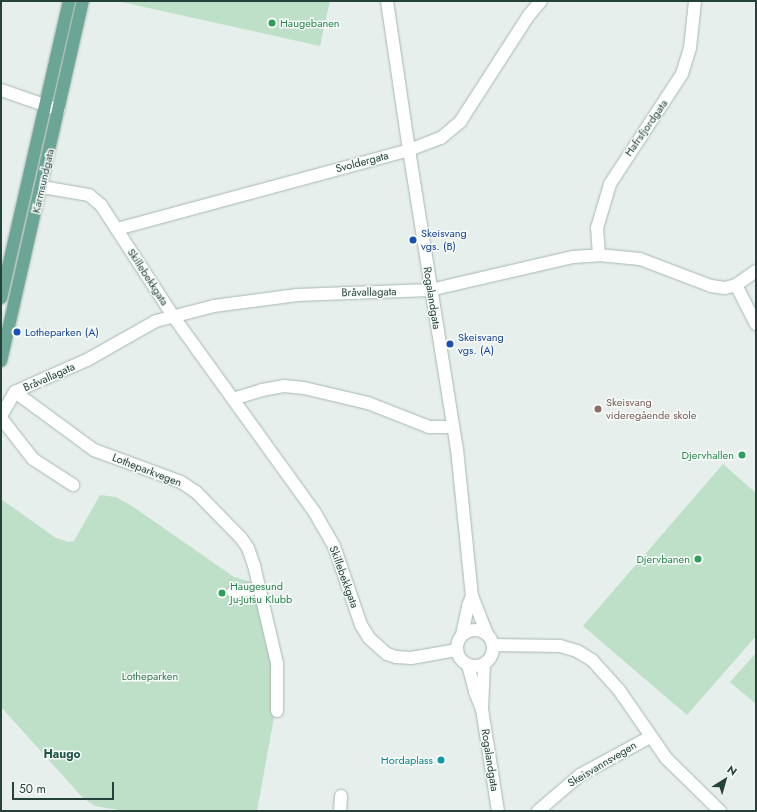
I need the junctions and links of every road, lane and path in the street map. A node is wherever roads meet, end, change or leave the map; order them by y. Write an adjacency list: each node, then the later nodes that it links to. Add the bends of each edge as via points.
1 (69, 1): 7 (main road, Karmsundgata)
2 (83, 1): 8 (main road, Karmsundgata)
3 (387, 1): 9 (street, Rogalandgata)
4 (541, 1): 9 (street, Svoldergata, via 451,132)
5 (695, 1): 12 (street, Hafrsfjordgata, via 690,48 682,74 610,184 597,228)
6 (1, 90): 7 (street)
7 (46, 107): 8 (street); 16 (main road, Karmsundgata)
8 (59, 110): 10 (main road, Karmsundgata)
9 (409, 150): 11 (street, Svoldergata); 15 (street, Rogalandgata)
10 (42, 187): 11 (street, Skillebekkgata, via 89,195 101,205); 19 (main road, Karmsundgata)
11 (117, 229): 17 (street, Skillebekkgata)
12 (599, 254): 14 (street, Bråvallagata, via 640,259 711,286 725,288); 15 (street, Bråvallagata, via 573,257)
13 (756, 271): 14 (street, Bråvallagata)
14 (736, 285): 18 (street)
15 (430, 290): 17 (street, Bråvallagata, via 297,295 214,306); 23 (street, Rogalandgata)
16 (1, 298)
17 (173, 316): 20 (street, Bråvallagata, via 156,321 87,360); 21 (street, Skillebekkgata)
18 (756, 324)
19 (1, 361)
20 (15, 392): 22 (street, Bråvallagata, via 3,408); 25 (street, Lotheparkvegen, via 94,450 181,482 210,503 248,548)
21 (233, 399): 23 (street, via 277,387 304,388 368,403 429,427); 31 (street, Skillebekkgata, via 315,513 334,546 361,625 368,638 387,654 396,657 411,658)
22 (1, 417): 24 (street, via 33,459)
23 (454, 427): 27 (street, Rogalandgata)
24 (73, 485)
25 (258, 588): 26 (street); 35 (street, Lotheparkvegen, via 277,663)
26 (233, 592)
27 (472, 596): 28 (street, Rogalandgata); 29 (street, Rogalandgata)
28 (487, 634): 29 (street, via 474,630); 30 (street)
29 (462, 635): 31 (street)
30 (493, 645): 32 (street, via 492,655); 36 (street, Skeisvannsvegen, via 544,644 560,646 582,654 606,673)
31 (457, 650): 33 (street)
32 (484, 664): 33 (street); 34 (street, Rogalandgata)
33 (468, 665): 34 (street, Rogalandgata)
34 (482, 708): 39 (street, Rogalandgata)
35 (277, 711)
36 (650, 736): 40 (street, Skeisvannsvegen, via 580,775); 41 (street, Skeisvannsvegen, via 686,780)
37 (341, 796): 38 (street)
38 (340, 811)
39 (498, 811)
40 (538, 811)
41 (720, 811)

